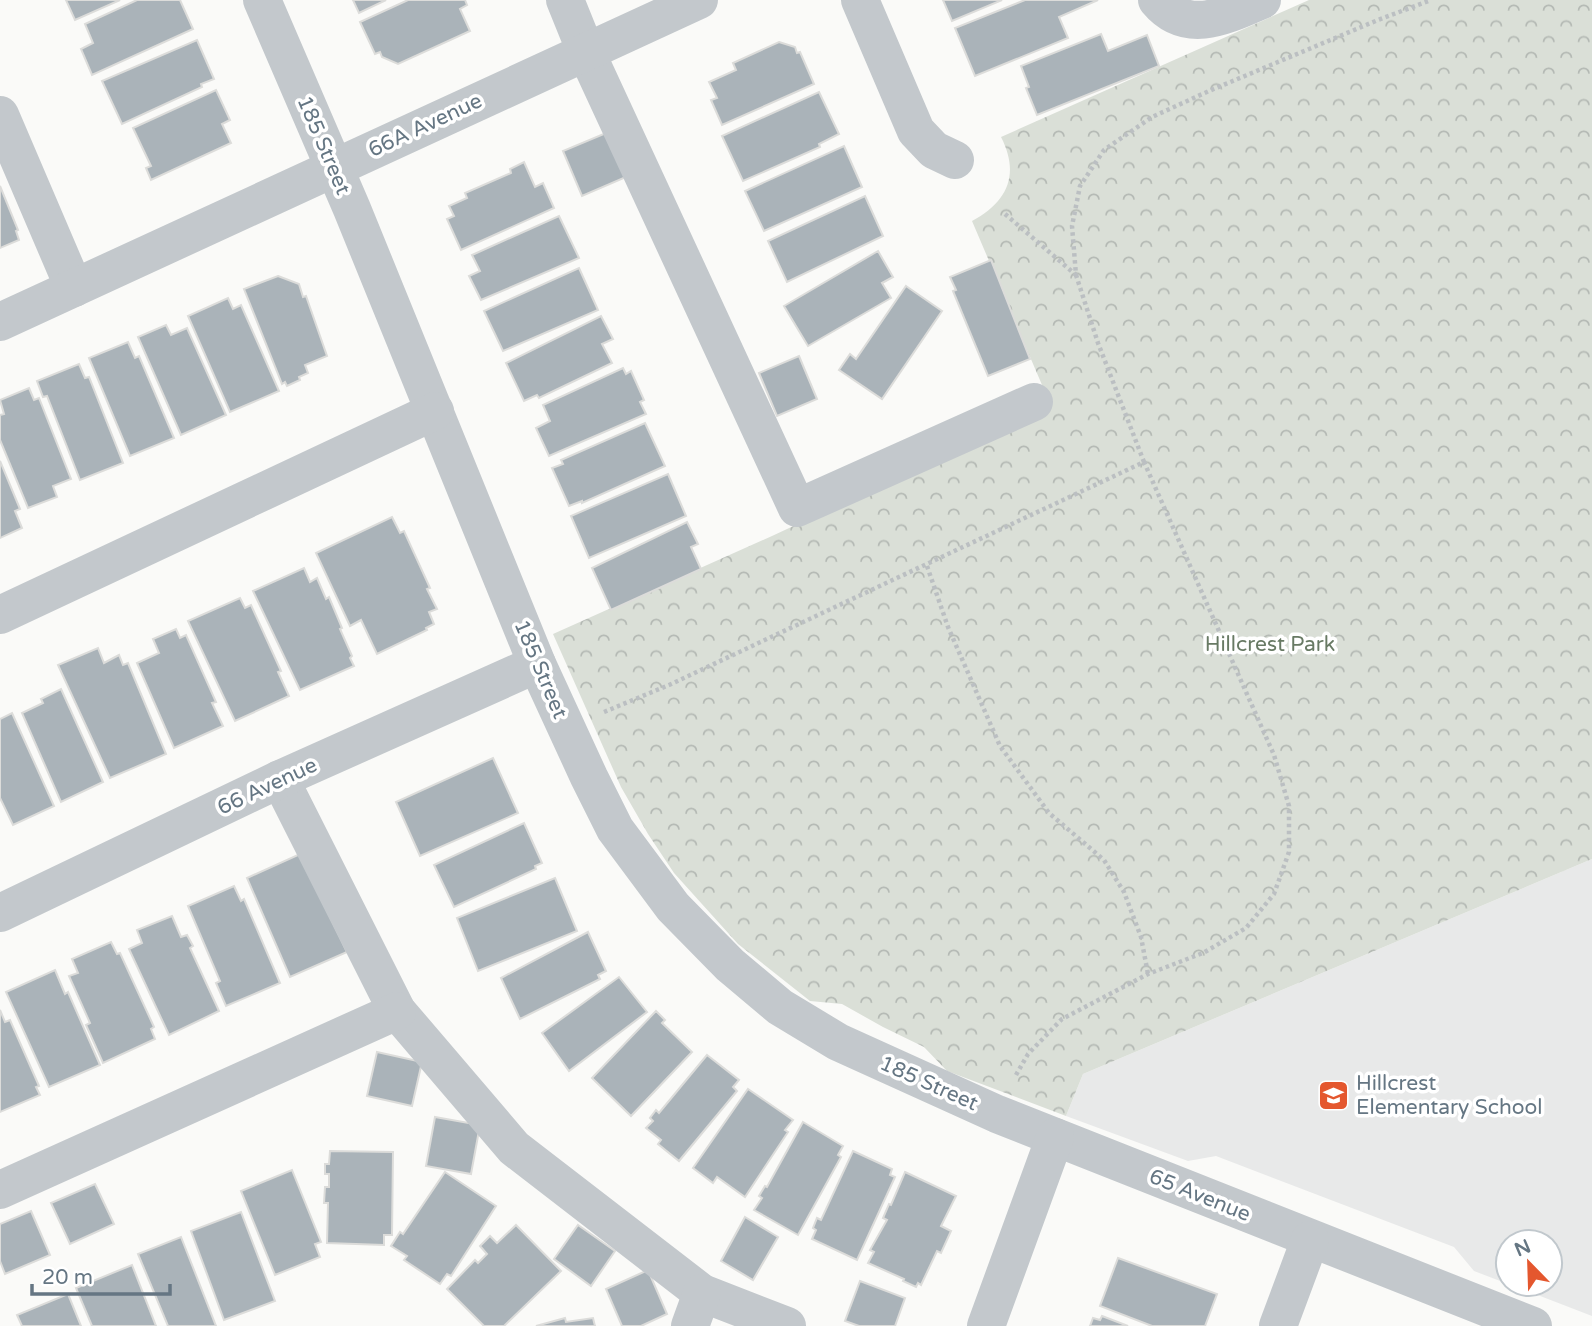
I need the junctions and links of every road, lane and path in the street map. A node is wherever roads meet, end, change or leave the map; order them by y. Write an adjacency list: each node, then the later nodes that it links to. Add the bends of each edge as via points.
1 (262, 0): 11 (street, 185 Street)
2 (565, 0): 8 (street)
3 (699, 0): 8 (street, 66A Avenue)
4 (860, 0): 10 (street, via 916,131 934,150)
5 (1157, 0): 6 (street, via 1164,9 1189,20 1216,20)
6 (1262, 0)
7 (1431, 0): 13 (path, via 1209,90 1152,117 1104,150 1080,186 1072,226)
8 (586, 52): 11 (street, 66A Avenue); 16 (street, via 797,508)
9 (0, 115): 14 (street)
10 (955, 160)
11 (334, 167): 14 (street, 66A Avenue); 17 (street, 185 Street)
12 (1005, 215): 13 (path)
13 (1076, 275): 18 (path)
14 (74, 288): 15 (street, 66A Avenue)
15 (0, 322)
16 (1034, 402)
17 (435, 411): 20 (street); 21 (street, 185 Street)
18 (1144, 462): 19 (path); 25 (path, via 1274,755 1289,806 1289,852 1273,894 1247,928 1203,953)
19 (927, 566): 22 (path); 25 (path, via 1000,746 1049,813 1104,860 1124,892 1141,937)
20 (0, 615)
21 (537, 664): 23 (street, 66 Avenue); 28 (street, 185 Street, via 615,829 673,906 730,965 780,1007 838,1042)
22 (598, 714)
23 (280, 779): 24 (street, 66 Avenue); 26 (street)
24 (0, 913)
25 (1148, 974): 27 (path, via 1062,1019 1028,1054)
26 (397, 1011): 29 (street); 31 (street, via 514,1148)
27 (1012, 1084)
28 (1055, 1137): 30 (street, 65 Avenue); 33 (street)
29 (0, 1191)
30 (1310, 1240): 34 (street); 35 (street, 65 Avenue)
31 (696, 1309): 32 (street)
32 (787, 1326)
33 (986, 1326)
34 (1278, 1326)
35 (1533, 1326)

